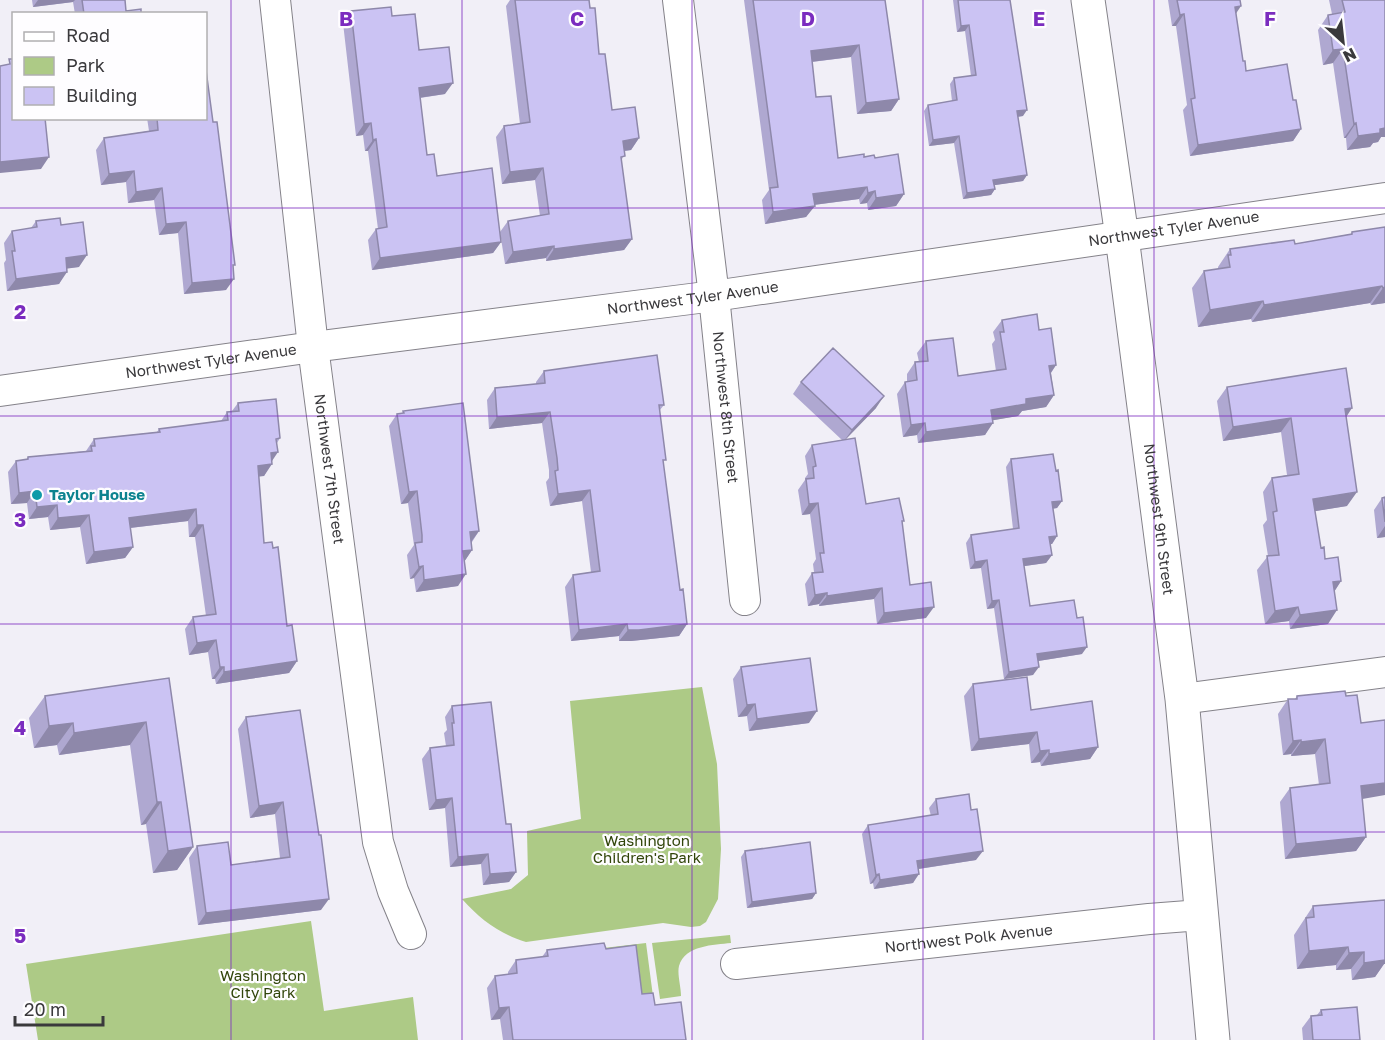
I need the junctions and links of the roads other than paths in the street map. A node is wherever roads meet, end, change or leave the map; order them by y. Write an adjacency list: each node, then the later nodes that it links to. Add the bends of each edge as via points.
1 (275, 0): 7 (street, Northwest 7th Street)
2 (678, 0): 6 (street, Northwest 8th Street)
3 (1088, 0): 5 (main road, Northwest 9th Street)
4 (1385, 198): 5 (street, Northwest Tyler Avenue)
5 (1122, 237): 6 (street, Northwest Tyler Avenue); 11 (main road, Northwest 9th Street)
6 (714, 296): 7 (street, Northwest Tyler Avenue); 9 (street, Northwest 8th Street)
7 (313, 347): 8 (street, Northwest Tyler Avenue); 13 (street, Northwest 7th Street, via 378,842)
8 (0, 391)
9 (745, 600)
10 (1385, 672): 11 (street)
11 (1182, 699): 12 (main road, Northwest 9th Street)
12 (1202, 915): 14 (street, Northwest Polk Avenue); 15 (main road, Northwest 9th Street)
13 (411, 934)
14 (736, 964)
15 (1213, 1040)

